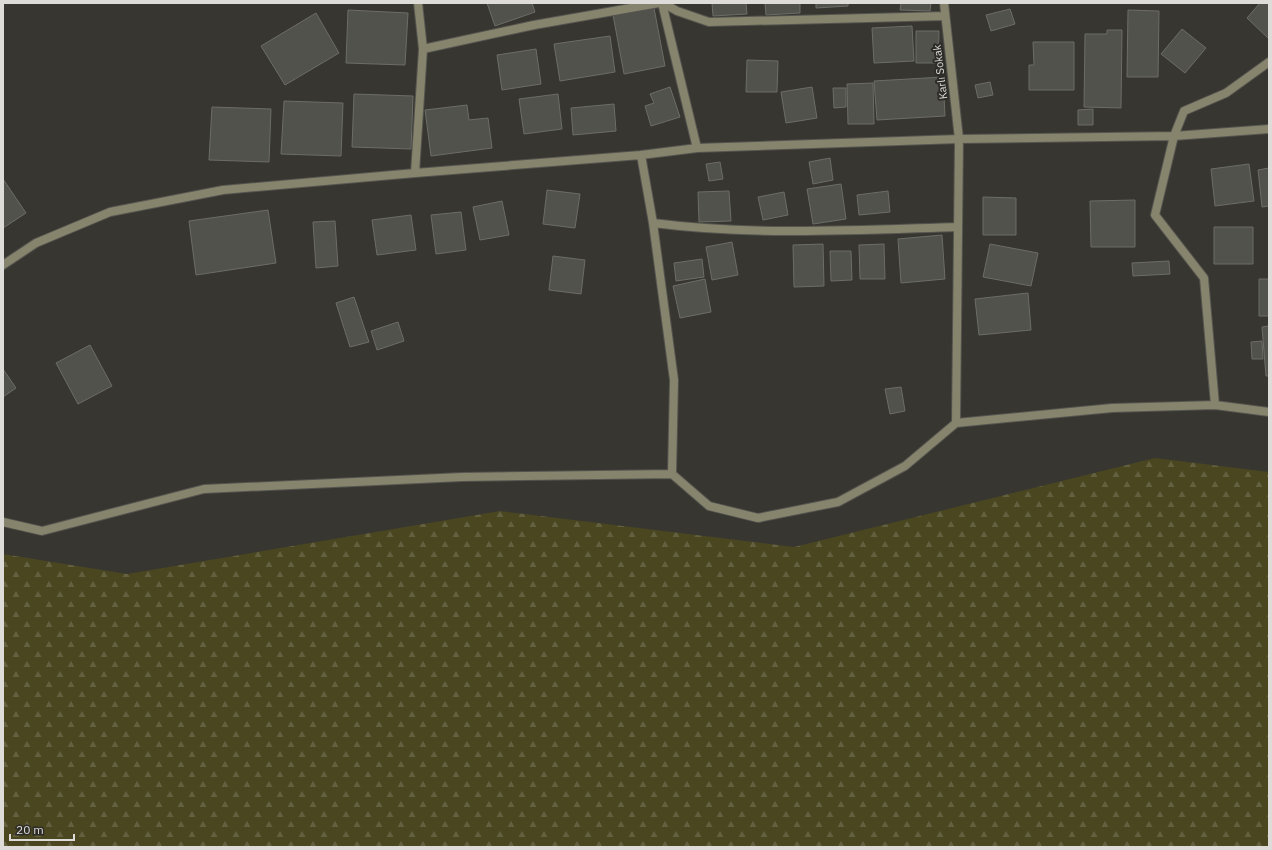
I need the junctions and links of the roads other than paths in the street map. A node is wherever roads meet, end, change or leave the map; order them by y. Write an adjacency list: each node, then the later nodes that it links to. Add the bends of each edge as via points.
1 (418, 3): 5 (street)
2 (661, 3): 4 (street, via 709,22); 5 (street, via 534,25); 10 (street)
3 (944, 3): 4 (street, Karlı Sokak)
4 (945, 16): 9 (street, Karlı Sokak)
5 (424, 48): 12 (street)
6 (1269, 62): 8 (street, via 1226,93 1184,111)
7 (1269, 129): 8 (street)
8 (1174, 136): 9 (street); 16 (street, via 1155,216 1204,278)
9 (959, 139): 10 (street); 14 (street, Karlı Sokak)
10 (697, 148): 11 (street)
11 (641, 155): 12 (street); 13 (street)
12 (415, 173): 15 (street, via 223,190 110,212 36,243)
13 (653, 223): 14 (street, via 690,228 801,231); 19 (street, via 674,380)
14 (958, 227): 18 (street, Karlı Sokak)
15 (4, 262)
16 (1215, 405): 17 (street); 18 (street, via 1112,408)
17 (1269, 412)
18 (956, 423): 19 (street, via 905,466 838,502 758,518 709,506)
19 (672, 474): 20 (street, via 462,477 204,489 42,531)
20 (3, 522)

